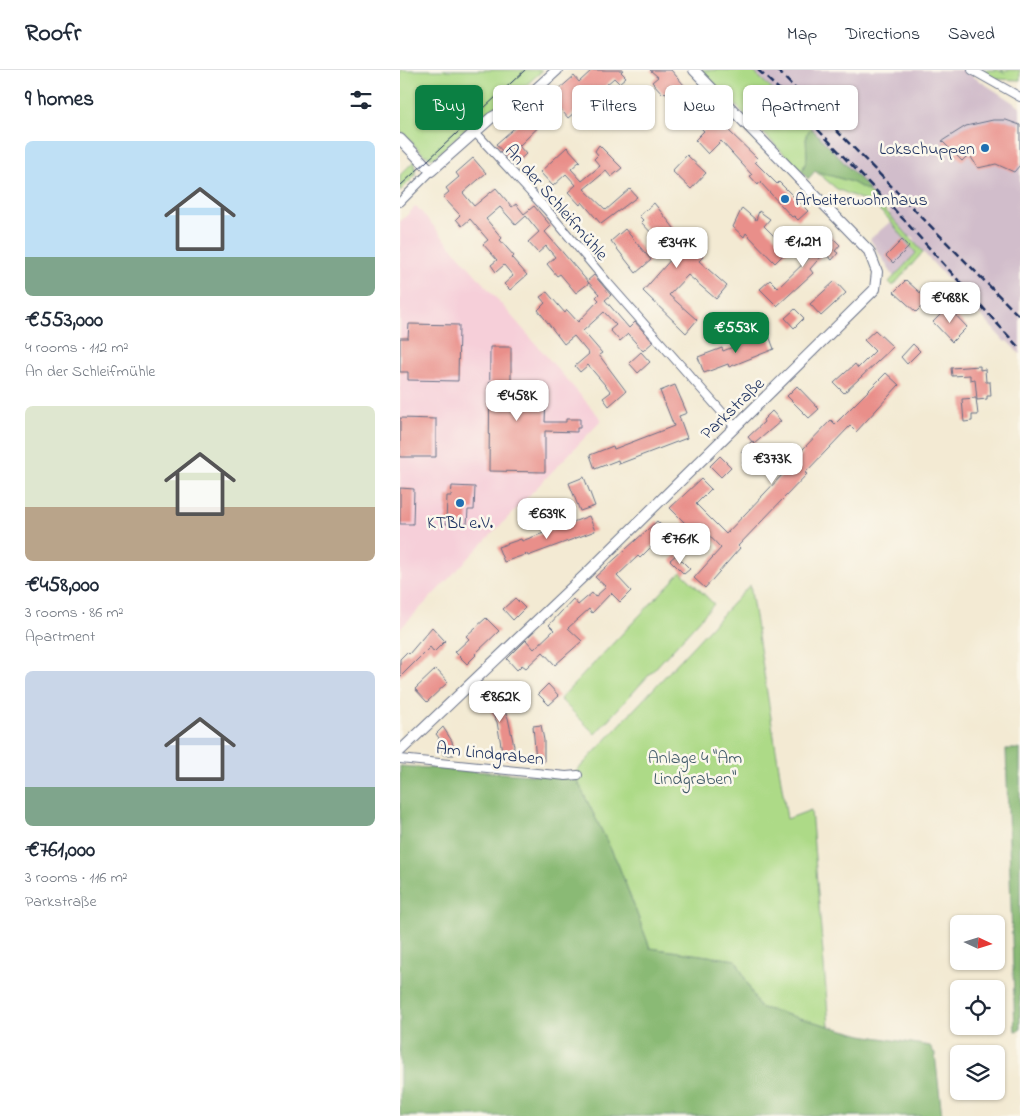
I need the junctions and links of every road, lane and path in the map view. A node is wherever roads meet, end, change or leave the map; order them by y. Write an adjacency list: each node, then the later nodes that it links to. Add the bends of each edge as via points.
1 (557, 70): 5 (street, via 524,100 491,118)
2 (694, 70): 9 (street, Parkstraße, via 864,245 874,260 877,272 877,284 868,297)
3 (972, 70): 4 (street)
4 (1020, 97)
5 (475, 132): 7 (street); 9 (street, An der Schleifmühle)
6 (400, 139): 7 (street)
7 (431, 171): 8 (street)
8 (400, 202)
9 (735, 427): 10 (street, Parkstraße)
10 (400, 751)
11 (400, 759): 12 (street, Am Lindgraben)
12 (578, 775)

